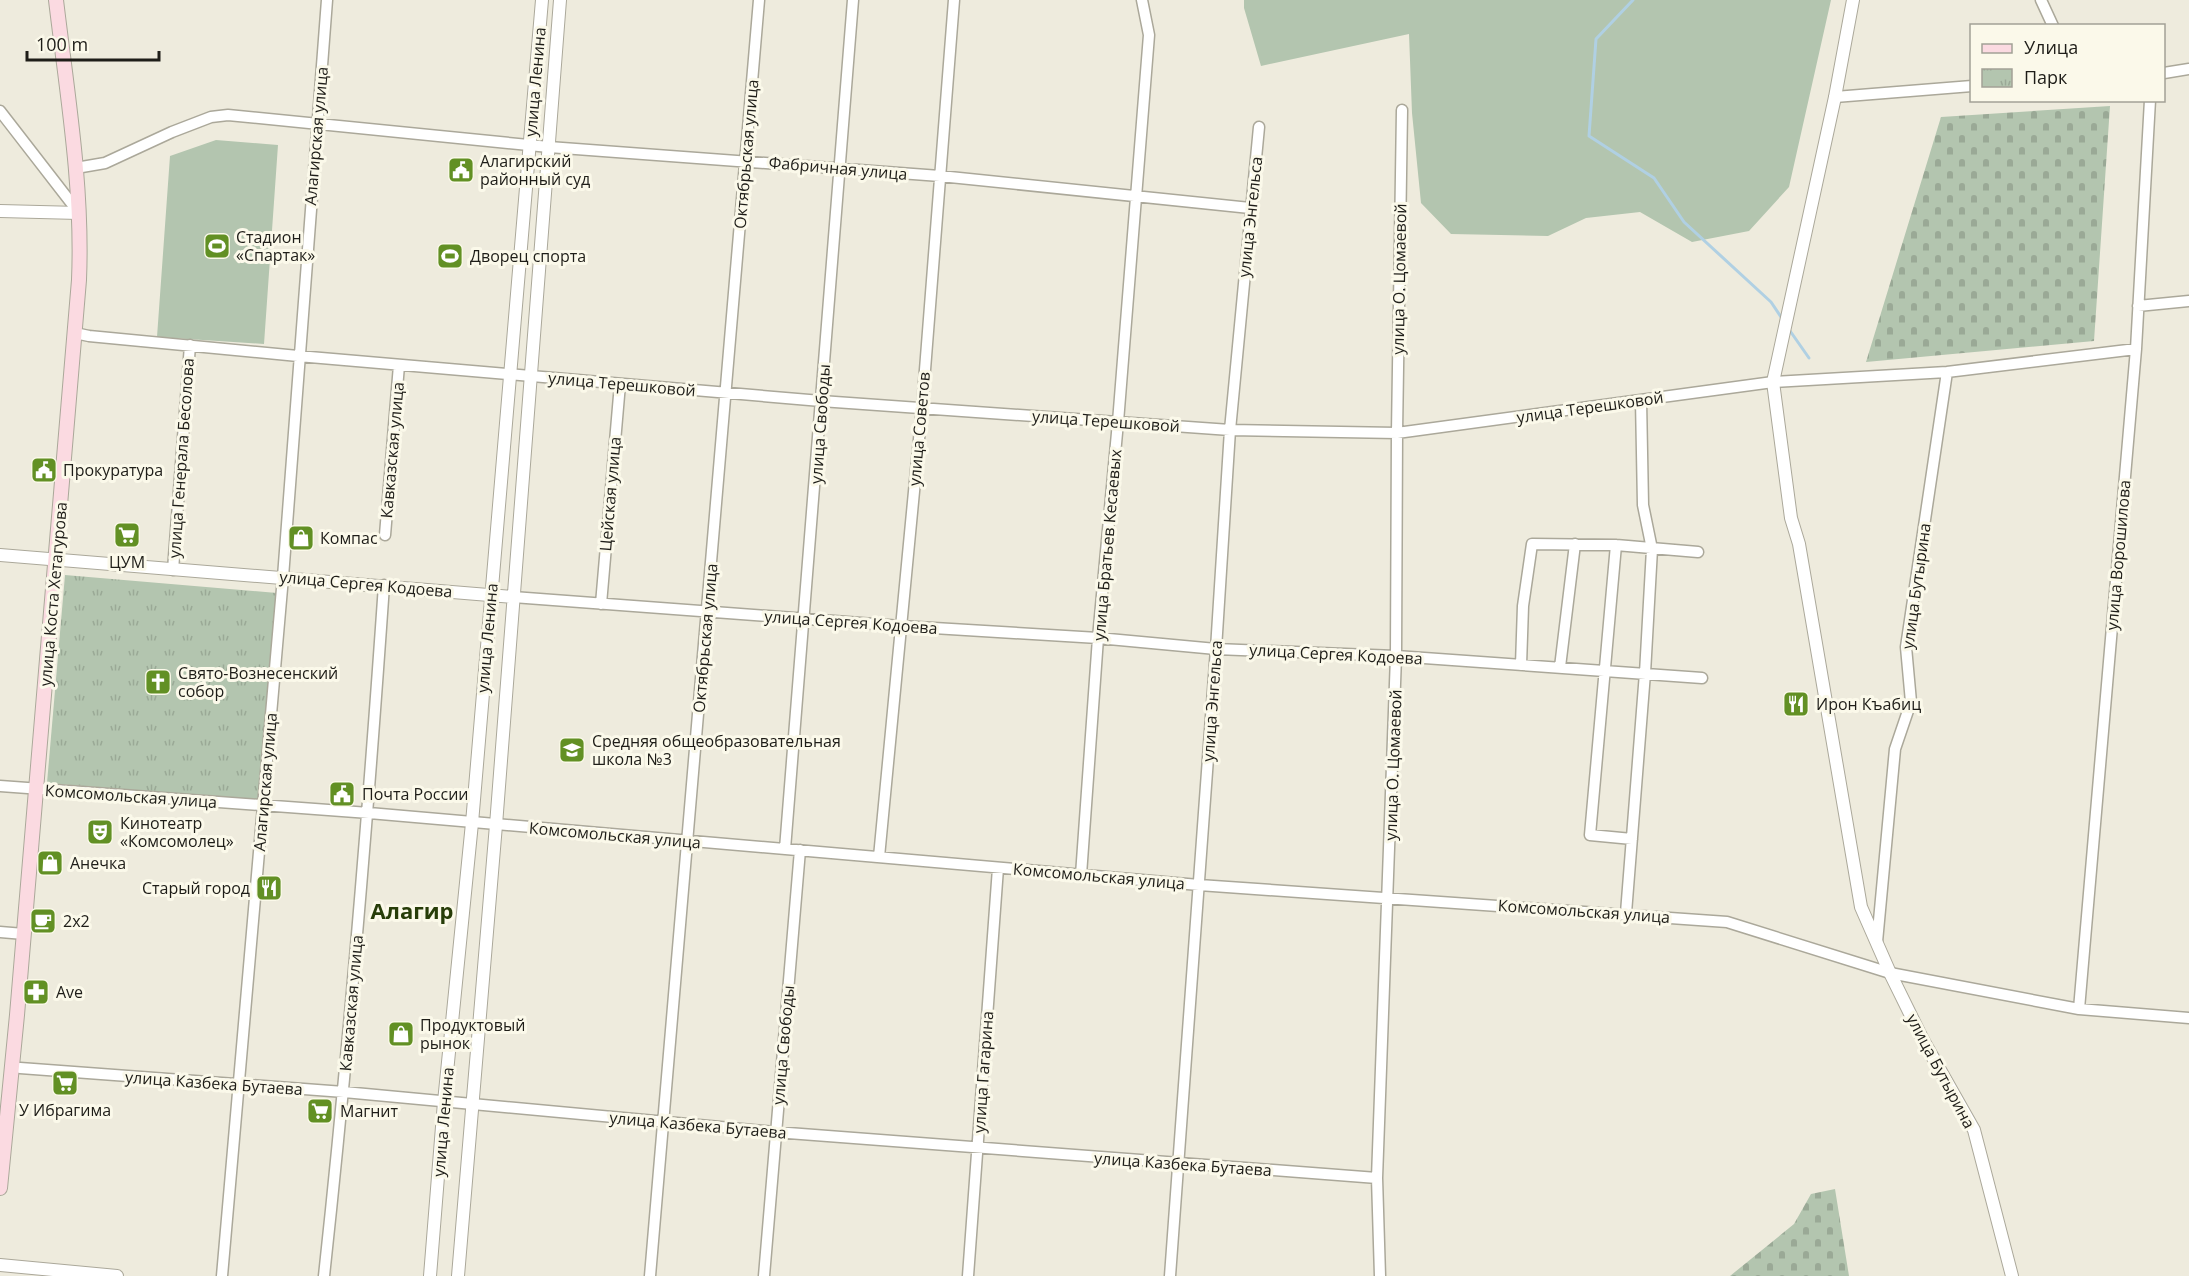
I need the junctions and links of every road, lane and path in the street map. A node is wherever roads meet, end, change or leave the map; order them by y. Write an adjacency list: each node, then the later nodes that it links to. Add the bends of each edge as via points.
1 (56, 0): 24 (main road, улица Коста Хетагурова)
2 (327, 0): 19 (street, Алагирская улица)
3 (542, 0): 21 (street, улица Ленина)
4 (560, 0): 22 (street, улица Ленина)
5 (759, 0): 23 (street, Октябрьская улица)
6 (853, 0): 25 (street, улица Свободы)
7 (954, 0): 26 (street, улица Советов)
8 (1142, 0): 27 (street, улица Братьев Кесаевых, via 1149,35)
9 (1853, 0): 15 (street, улица Бутырина)
10 (2041, 0): 11 (street)
11 (2052, 24)
12 (2189, 69): 13 (street)
13 (2165, 73)
14 (1970, 86): 15 (street)
15 (1835, 97): 41 (street, улица Бутырина)
16 (2150, 102): 32 (street, улица Ворошилова)
17 (1402, 110): 49 (street, улица О. Цомаевой)
18 (0, 111): 30 (street)
19 (317, 123): 21 (street, Фабричная улица); 24 (street, Фабричная улица, via 211,117 105,163); 36 (street, Алагирская улица)
20 (1259, 127): 28 (street, улица Энгельса)
21 (530, 145): 22 (street, Фабричная улица); 39 (street, улица Ленина)
22 (549, 147): 23 (street, Фабричная улица); 40 (street, улица Ленина)
23 (746, 160): 25 (street, Фабричная улица); 43 (street, Октябрьская улица)
24 (76, 168): 30 (main road, улица Коста Хетагурова)
25 (840, 168): 26 (street, Фабричная улица); 45 (street, улица Свободы)
26 (940, 176): 27 (street, Фабричная улица); 46 (street, улица Советов)
27 (1135, 196): 28 (street, Фабричная улица); 47 (street, улица Братьев Кесаевых)
28 (1250, 208): 48 (street, улица Энгельса)
29 (0, 211): 30 (street)
30 (79, 213): 33 (main road, улица Коста Хетагурова)
31 (2189, 301): 32 (street)
32 (2138, 306): 35 (street, улица Ворошилова)
33 (75, 333): 34 (street, улица Терешковой); 56 (main road, улица Коста Хетагурова)
34 (190, 345): 36 (street, улица Терешковой); 57 (street, улица Генерала Бесолова)
35 (2136, 349): 38 (street, улица Терешковой); 94 (street, улица Ворошилова)
36 (298, 357): 37 (street, улица Терешковой); 58 (street, Алагирская улица)
37 (399, 365): 39 (street, улица Терешковой); 50 (street, Кавказская улица)
38 (1947, 372): 41 (street, улица Терешковой); 92 (street, улица Бутырина, via 1906,647 1911,702 1895,749)
39 (510, 374): 40 (street, улица Терешковой); 60 (street, улица Ленина)
40 (531, 376): 42 (street, улица Терешковой); 61 (street, улица Ленина)
41 (1773, 382): 44 (street, улица Терешковой); 92 (street, улица Бутырина, via 1791,518 1801,556 1861,907)
42 (620, 384): 43 (street, улица Терешковой); 62 (street, Цейская улица)
43 (726, 394): 45 (street, улица Терешковой); 63 (street, Октябрьская улица)
44 (1641, 400): 49 (street, улица Терешковой); 53 (street, via 1643,505)
45 (821, 401): 46 (street, улица Терешковой); 64 (street, улица Свободы)
46 (922, 408): 47 (street, улица Терешковой); 65 (street, улица Советов)
47 (1118, 422): 48 (street, улица Терешковой); 66 (street, улица Братьев Кесаевых)
48 (1230, 430): 49 (street, улица Терешковой); 67 (street, улица Энгельса)
49 (1397, 433): 68 (street, улица О. Цомаевой)
50 (385, 535)
51 (1575, 544): 52 (street); 69 (street, via 1532,544 1523,606); 70 (street)
52 (1616, 545): 53 (street); 71 (street)
53 (1652, 549): 54 (street); 72 (street)
54 (1698, 552)
55 (0, 555): 56 (street, улица Сергея Кодоева)
56 (56, 560): 57 (street, улица Сергея Кодоева); 75 (main road, улица Коста Хетагурова)
57 (173, 570): 58 (street, улица Сергея Кодоева)
58 (283, 578): 59 (street, улица Сергея Кодоева); 76 (street, Алагирская улица)
59 (384, 585): 60 (street, улица Сергея Кодоева); 77 (street, Кавказская улица)
60 (491, 595): 61 (street, улица Сергея Кодоева); 78 (street, улица Ленина)
61 (513, 597): 62 (street, улица Сергея Кодоева); 79 (street, улица Ленина)
62 (601, 604): 63 (street, улица Сергея Кодоева)
63 (707, 612): 64 (street, улица Сергея Кодоева); 81 (street, Октябрьская улица)
64 (805, 618): 65 (street, улица Сергея Кодоева); 82 (street, улица Свободы)
65 (901, 626): 66 (street, улица Сергея Кодоева); 84 (street, улица Советов)
66 (1098, 638): 67 (street, улица Сергея Кодоева); 86 (street, улица Братьев Кесаевых)
67 (1216, 649): 68 (street, улица Сергея Кодоева); 87 (street, улица Энгельса)
68 (1396, 656): 69 (street, улица Сергея Кодоева); 88 (street, улица О. Цомаевой)
69 (1521, 665): 70 (street, улица Сергея Кодоева)
70 (1560, 668): 71 (street, улица Сергея Кодоева)
71 (1605, 671): 72 (street, улица Сергея Кодоева); 80 (street, via 1590,835)
72 (1645, 674): 73 (street, улица Сергея Кодоева); 80 (street)
73 (1702, 678)
74 (0, 786): 75 (street, Комсомольская улица)
75 (36, 789): 76 (street, Комсомольская улица); 91 (main road, улица Коста Хетагурова)
76 (264, 806): 77 (street, Комсомольская улица); 97 (street, Алагирская улица)
77 (369, 813): 78 (street, Комсомольская улица); 98 (street, Кавказская улица)
78 (472, 823): 79 (street, Комсомольская улица); 99 (street, улица Ленина)
79 (496, 825): 81 (street, Комсомольская улица); 100 (street, улица Ленина)
80 (1632, 839): 89 (street)
81 (687, 841): 82 (street, Комсомольская улица); 101 (street, Октябрьская улица)
82 (785, 849): 83 (street, Комсомольская улица)
83 (800, 850): 84 (street, Комсомольская улица); 102 (street, улица Свободы)
84 (879, 857): 85 (street, Комсомольская улица)
85 (998, 868): 86 (street, Комсомольская улица); 103 (street, улица Гагарина)
86 (1081, 875): 87 (street, Комсомольская улица)
87 (1199, 885): 88 (street, Комсомольская улица); 105 (street, улица Энгельса)
88 (1388, 899): 89 (street, Комсомольская улица); 106 (street, улица О. Цомаевой)
89 (1626, 914): 93 (street, Комсомольская улица, via 1727,922)
90 (0, 932): 91 (street)
91 (24, 934): 104 (main road, улица Коста Хетагурова)
92 (1876, 942): 93 (street, улица Бутырина)
93 (1890, 973): 94 (street, Комсомольская улица); 119 (street, улица Бутырина, via 1974,1130)
94 (2079, 1009): 95 (street, Комсомольская улица)
95 (2189, 1018)
96 (20, 1068): 97 (street, улица Казбека Бутаева)
97 (237, 1084): 98 (street, улица Казбека Бутаева); 110 (street, Алагирская улица)
98 (344, 1092): 99 (street, улица Казбека Бутаева); 111 (street, Кавказская улица)
99 (444, 1102): 100 (street, улица Казбека Бутаева); 112 (street, улица Ленина)
100 (472, 1104): 101 (street, улица Казбека Бутаева); 113 (street, улица Ленина)
101 (664, 1122): 102 (street, улица Казбека Бутаева); 114 (street, Октябрьская улица)
102 (775, 1132): 103 (street, улица Казбека Бутаева); 115 (street, улица Свободы)
103 (978, 1148): 105 (street, улица Казбека Бутаева); 116 (street, улица Гагарина)
104 (2, 1153): 107 (main road, улица Коста Хетагурова)
105 (1178, 1164): 106 (street, улица Казбека Бутаева); 117 (street, улица Энгельса)
106 (1377, 1179): 118 (street, улица О. Цомаевой)
107 (0, 1188)
108 (0, 1265): 109 (street)
109 (117, 1276)
110 (222, 1276)
111 (324, 1276)
112 (430, 1276)
113 (458, 1276)
114 (650, 1276)
115 (764, 1276)
116 (968, 1276)
117 (1170, 1276)
118 (1380, 1276)
119 (2012, 1276)

